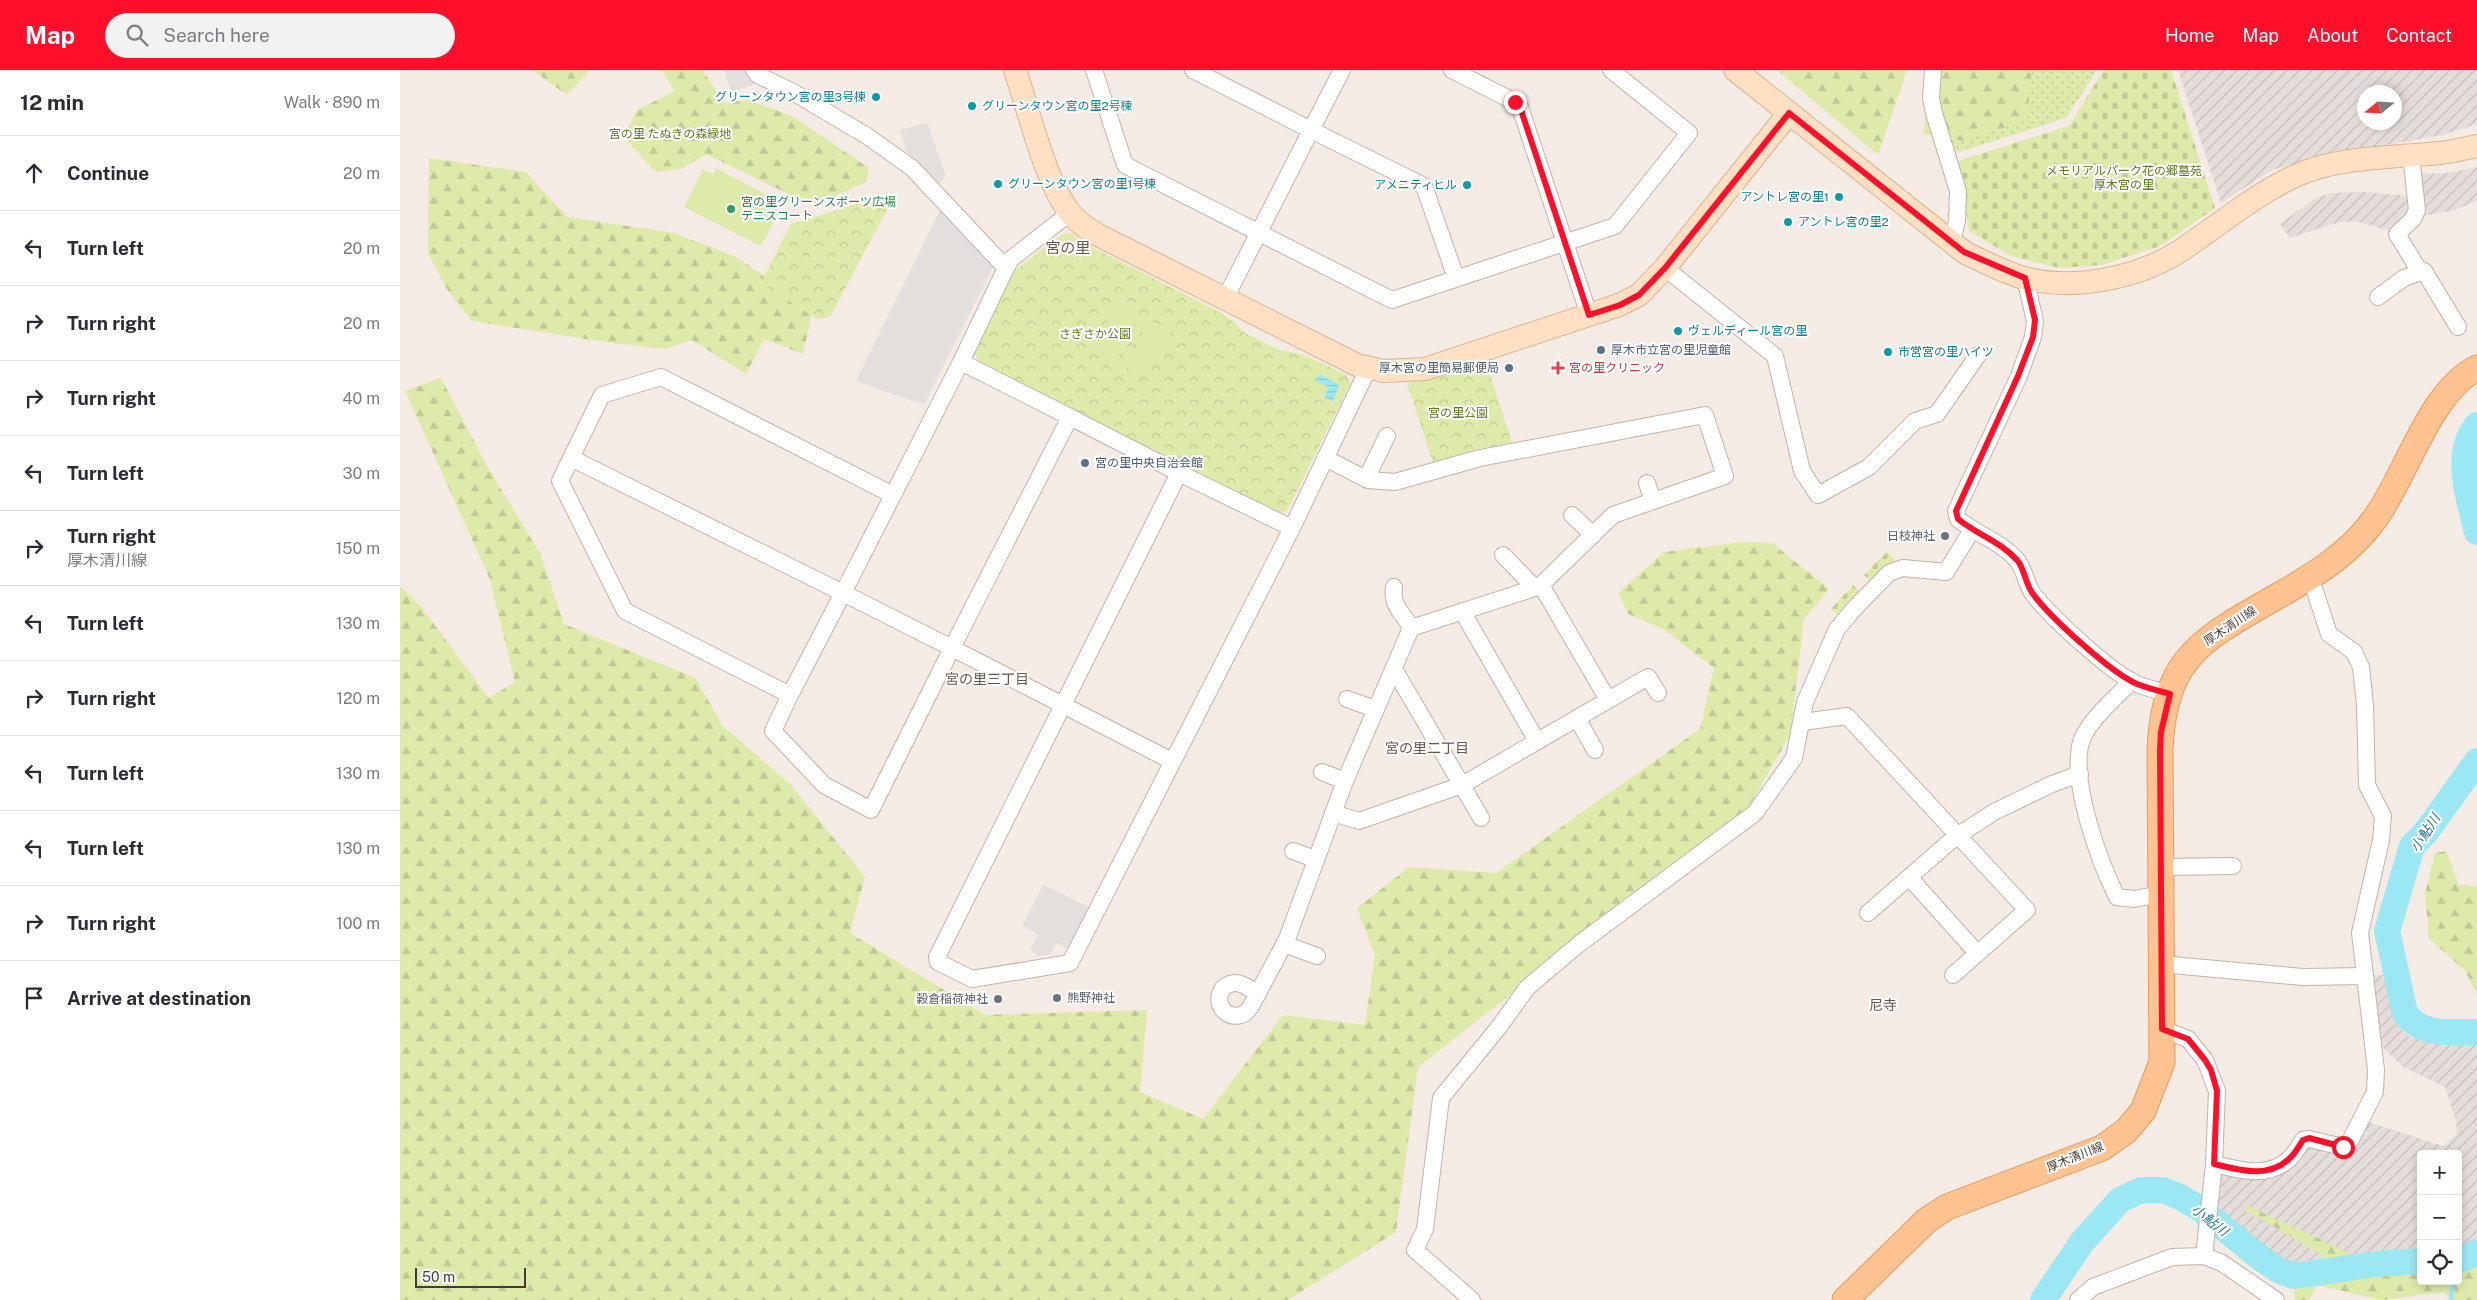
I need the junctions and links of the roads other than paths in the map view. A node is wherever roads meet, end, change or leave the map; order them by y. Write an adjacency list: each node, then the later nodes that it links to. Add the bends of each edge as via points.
1 (754, 70): 18 (street, via 758,76 793,92 867,136 912,168)
2 (1015, 70): 14 (street, via 1053,186)
3 (1094, 70): 15 (street, via 1125,165)
4 (1193, 70): 11 (street)
5 (1342, 70): 11 (street)
6 (1452, 70): 16 (street, via 1520,107)
7 (1611, 70): 16 (street, via 1689,133 1616,226)
8 (1735, 70): 10 (street)
9 (1933, 70): 17 (street, via 1931,98 1934,113 1958,192)
10 (1789, 113): 17 (street); 19 (street)
11 (1311, 130): 15 (street); 21 (street, via 1424,186)
12 (2477, 146): 13 (street)
13 (2410, 155): 20 (street, via 2417,210 2413,219 2397,234); 22 (street, via 2379,156 2295,176 2179,252 2136,272 2110,279 2072,282)
14 (1070, 214): 18 (street, via 1011,259); 24 (street, via 1098,235)
15 (1259, 233): 21 (street, via 1392,300); 24 (street)
16 (1565, 242): 21 (street); 25 (street)
17 (1952, 242): 22 (street, via 1985,263)
18 (1006, 268): 28 (street)
19 (1665, 268): 25 (street, via 1639,295); 27 (street, via 1775,356 1802,471 1813,499 1868,467 1915,421 1937,414 1954,383)
20 (2420, 272): 23 (street, via 2404,278); 26 (street, via 2424,270)
21 (1456, 278)
22 (2025, 278): 42 (street, via 2035,320 2033,337 1956,511 1958,519)
23 (2378, 297)
24 (1225, 299): 30 (street)
25 (1589, 315): 30 (street, via 1425,368 1405,371)
26 (2458, 327)
27 (1978, 355)
28 (961, 362): 31 (street); 38 (street)
29 (2477, 368): 45 (main road, 厚木清川線, via 2452,386 2439,404 2373,522 2332,563)
30 (1368, 369): 34 (street)
31 (1070, 416): 35 (street); 51 (street)
32 (1387, 436): 36 (street)
33 (571, 458): 38 (street, via 602,395 662,377); 48 (street); 56 (street, via 560,481 625,611)
34 (1324, 458): 36 (street); 41 (street)
35 (1179, 473): 41 (street); 59 (street)
36 (1366, 479): 39 (street, via 1404,480 1480,458 1705,415 1725,476)
37 (1647, 483): 39 (street)
38 (893, 495): 48 (street)
39 (1653, 501): 43 (street, via 1613,515)
40 (1572, 515): 43 (street)
41 (1292, 528): 65 (street)
42 (1972, 530): 53 (street, via 2005,547 2018,562 2040,603 2112,669); 62 (street, via 1946,572 1903,568 1888,573 1854,609 1837,629 1805,702)
43 (1592, 535): 46 (street)
44 (1503, 556): 46 (street)
45 (2310, 576): 55 (main road, 厚木清川線, via 2223,628 2196,650 2180,670); 85 (street, via 2329,634 2354,652 2361,667 2367,784 2383,816 2378,858 2360,933)
46 (1538, 587): 49 (street); 58 (street)
47 (1394, 588): 50 (street, via 1392,595 1399,614)
48 (843, 593): 51 (street); 56 (street)
49 (1462, 611): 50 (street); 63 (street)
50 (1411, 628): 52 (street)
51 (952, 648): 56 (street, via 871,810 824,785 773,730); 59 (street)
52 (1394, 669): 60 (street); 69 (street)
53 (2132, 681): 55 (street); 67 (street, via 2097,715 2080,744)
54 (1658, 693): 58 (street, via 1648,677)
55 (2170, 694): 75 (main road, 厚木清川線, via 2160,741)
56 (790, 695)
57 (1347, 699): 60 (street)
58 (1608, 700): 61 (street)
59 (1062, 704): 65 (street); 65 (street, via 936,957 938,962 972,979 1070,963)
60 (1375, 709): 68 (street)
61 (1577, 718): 63 (street); 64 (street)
62 (1803, 722): 72 (street, via 1847,716); 90 (street, via 1794,758 1755,813 1579,944 1527,988 1441,1098 1425,1229 1415,1250)
63 (1537, 741): 69 (street)
64 (1595, 750)
65 (1172, 761)
66 (1322, 772): 68 (street)
67 (2080, 774): 72 (street, via 1994,812); 78 (street, via 2096,847 2117,896 2134,899)
68 (1345, 781): 70 (street)
69 (1462, 785): 70 (street, via 1360,821); 71 (street)
70 (1333, 813): 74 (street)
71 (1481, 818)
72 (1959, 836): 77 (street); 81 (street, via 2027,910)
73 (1293, 851): 74 (street)
74 (1315, 859): 80 (street)
75 (2162, 866): 76 (street); 78 (main road, 厚木清川線)
76 (2233, 866)
77 (1909, 877): 79 (street); 81 (street)
78 (2160, 894): 83 (main road, 厚木清川線)
79 (1868, 913)
80 (1284, 944): 82 (street); 86 (street)
81 (1977, 953): 84 (street)
82 (1317, 956)
83 (2162, 964): 85 (street, via 2303,978); 87 (main road, 厚木清川線)
84 (1953, 975)
85 (2365, 976): 88 (street, via 2376,1070 2374,1092 2348,1145 2343,1147 2309,1138 2303,1140 2289,1160 2266,1172 2244,1172)
86 (1258, 994)
87 (2162, 1029): 88 (street, via 2188,1039 2211,1070 2217,1091); 91 (main road, 厚木清川線, via 2162,1062 2153,1089 2143,1111 2126,1131 2102,1148 1947,1207 1927,1220)
88 (2214, 1166): 89 (street)
89 (2205, 1250): 92 (street, via 2172,1257 2092,1287); 93 (street)
90 (1472, 1300)
91 (1845, 1300)
92 (2078, 1300)
93 (2276, 1300)

